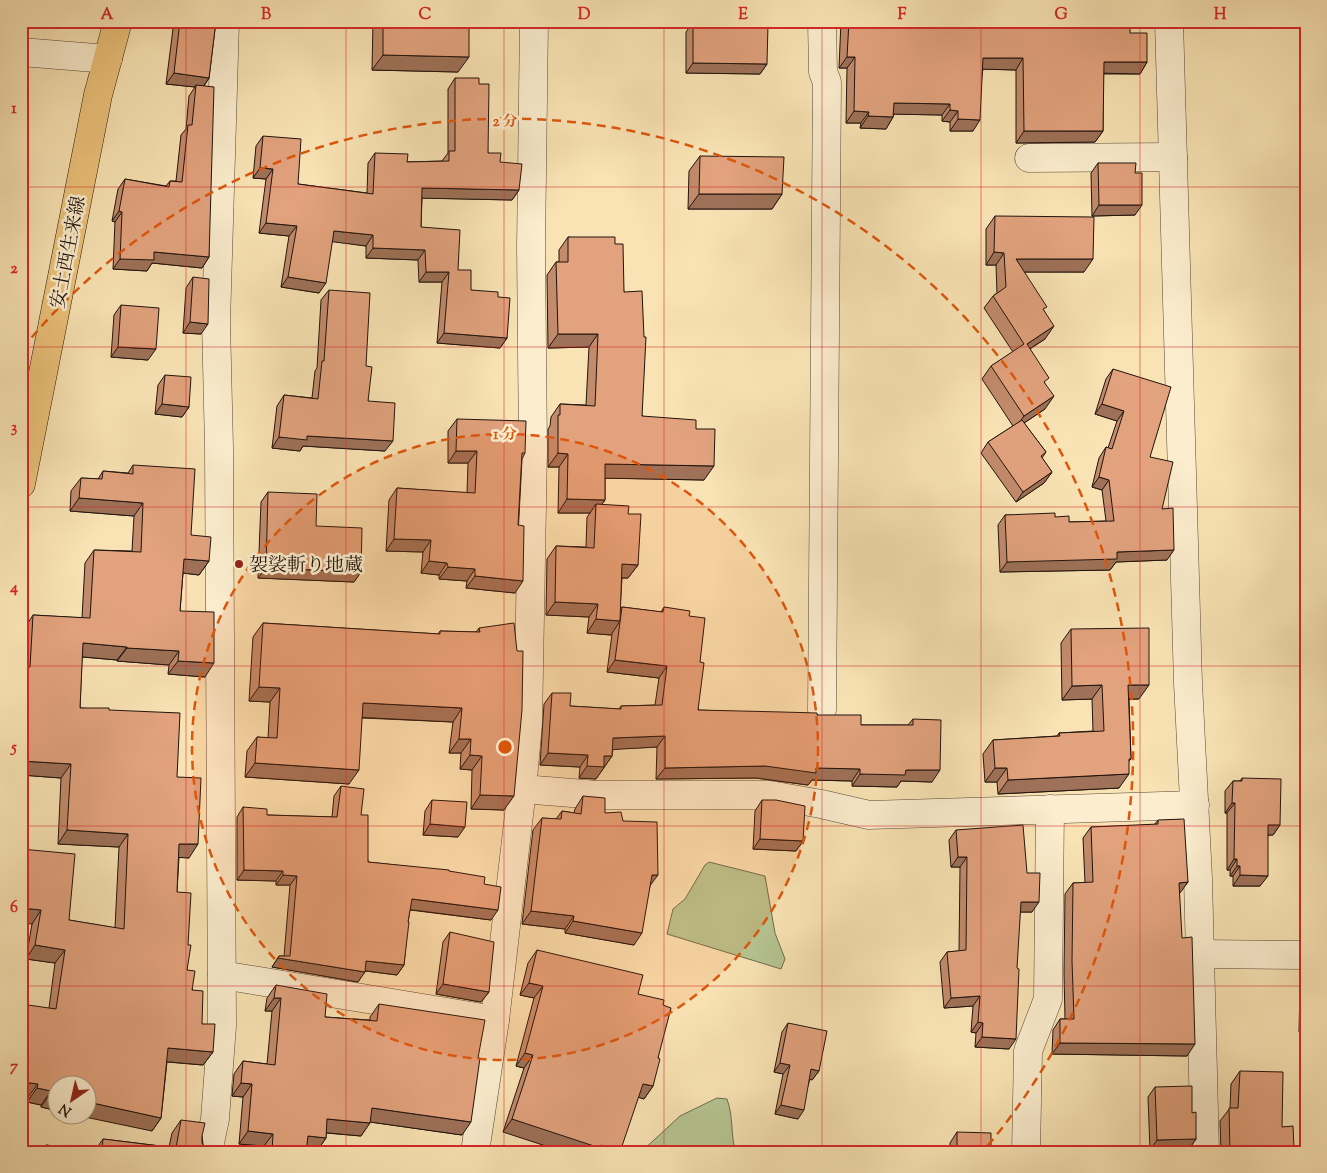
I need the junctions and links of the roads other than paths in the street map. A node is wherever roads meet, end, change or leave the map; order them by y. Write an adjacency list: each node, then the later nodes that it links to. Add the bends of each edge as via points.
1 (118, 21): 7 (main road, 安土西生来線)
2 (225, 21): 17 (street, via 216,322)
3 (534, 21): 12 (street, via 533,449 528,725)
4 (822, 21): 11 (street, via 823,72 827,82)
5 (1169, 21): 8 (street)
6 (21, 52): 7 (street)
7 (108, 59): 10 (main road, 安土西生来線, via 98,95)
8 (1173, 157): 9 (street); 13 (street, via 1188,683)
9 (1029, 158)
10 (21, 484)
11 (822, 710)
12 (522, 789): 14 (street, via 597,795 770,795 869,815); 18 (street)
13 (1195, 806): 14 (street); 15 (street)
14 (1050, 809): 21 (street, via 1048,999 1028,1051)
15 (1200, 954): 16 (street); 22 (street)
16 (1306, 955)
17 (222, 975): 18 (street); 19 (street, via 216,1119)
18 (495, 1020): 20 (street)
19 (208, 1152)
20 (475, 1152)
21 (1026, 1152)
22 (1205, 1152)

